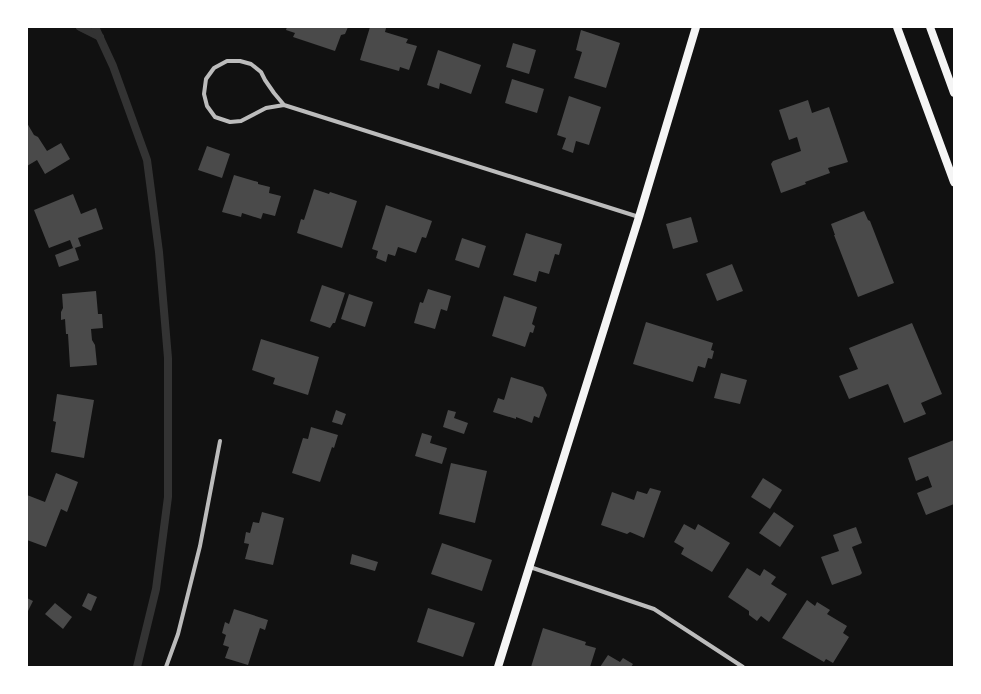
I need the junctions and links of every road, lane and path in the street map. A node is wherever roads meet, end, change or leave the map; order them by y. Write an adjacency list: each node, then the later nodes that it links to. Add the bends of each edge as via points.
1 (696, 27): 7 (main road)
2 (897, 27): 6 (main road)
3 (930, 27): 4 (main road)
4 (954, 93)
5 (284, 105): 5 (street, via 266,108 241,121 230,122 215,117 207,106 204,94 206,79 214,68 227,61 240,60 261,72); 7 (street)
6 (954, 182)
7 (639, 217): 9 (main road)
8 (220, 441): 10 (street, via 200,546 178,634)
9 (529, 567): 11 (main road); 12 (street, via 654,609)
10 (166, 667)
11 (498, 667)
12 (743, 667)

